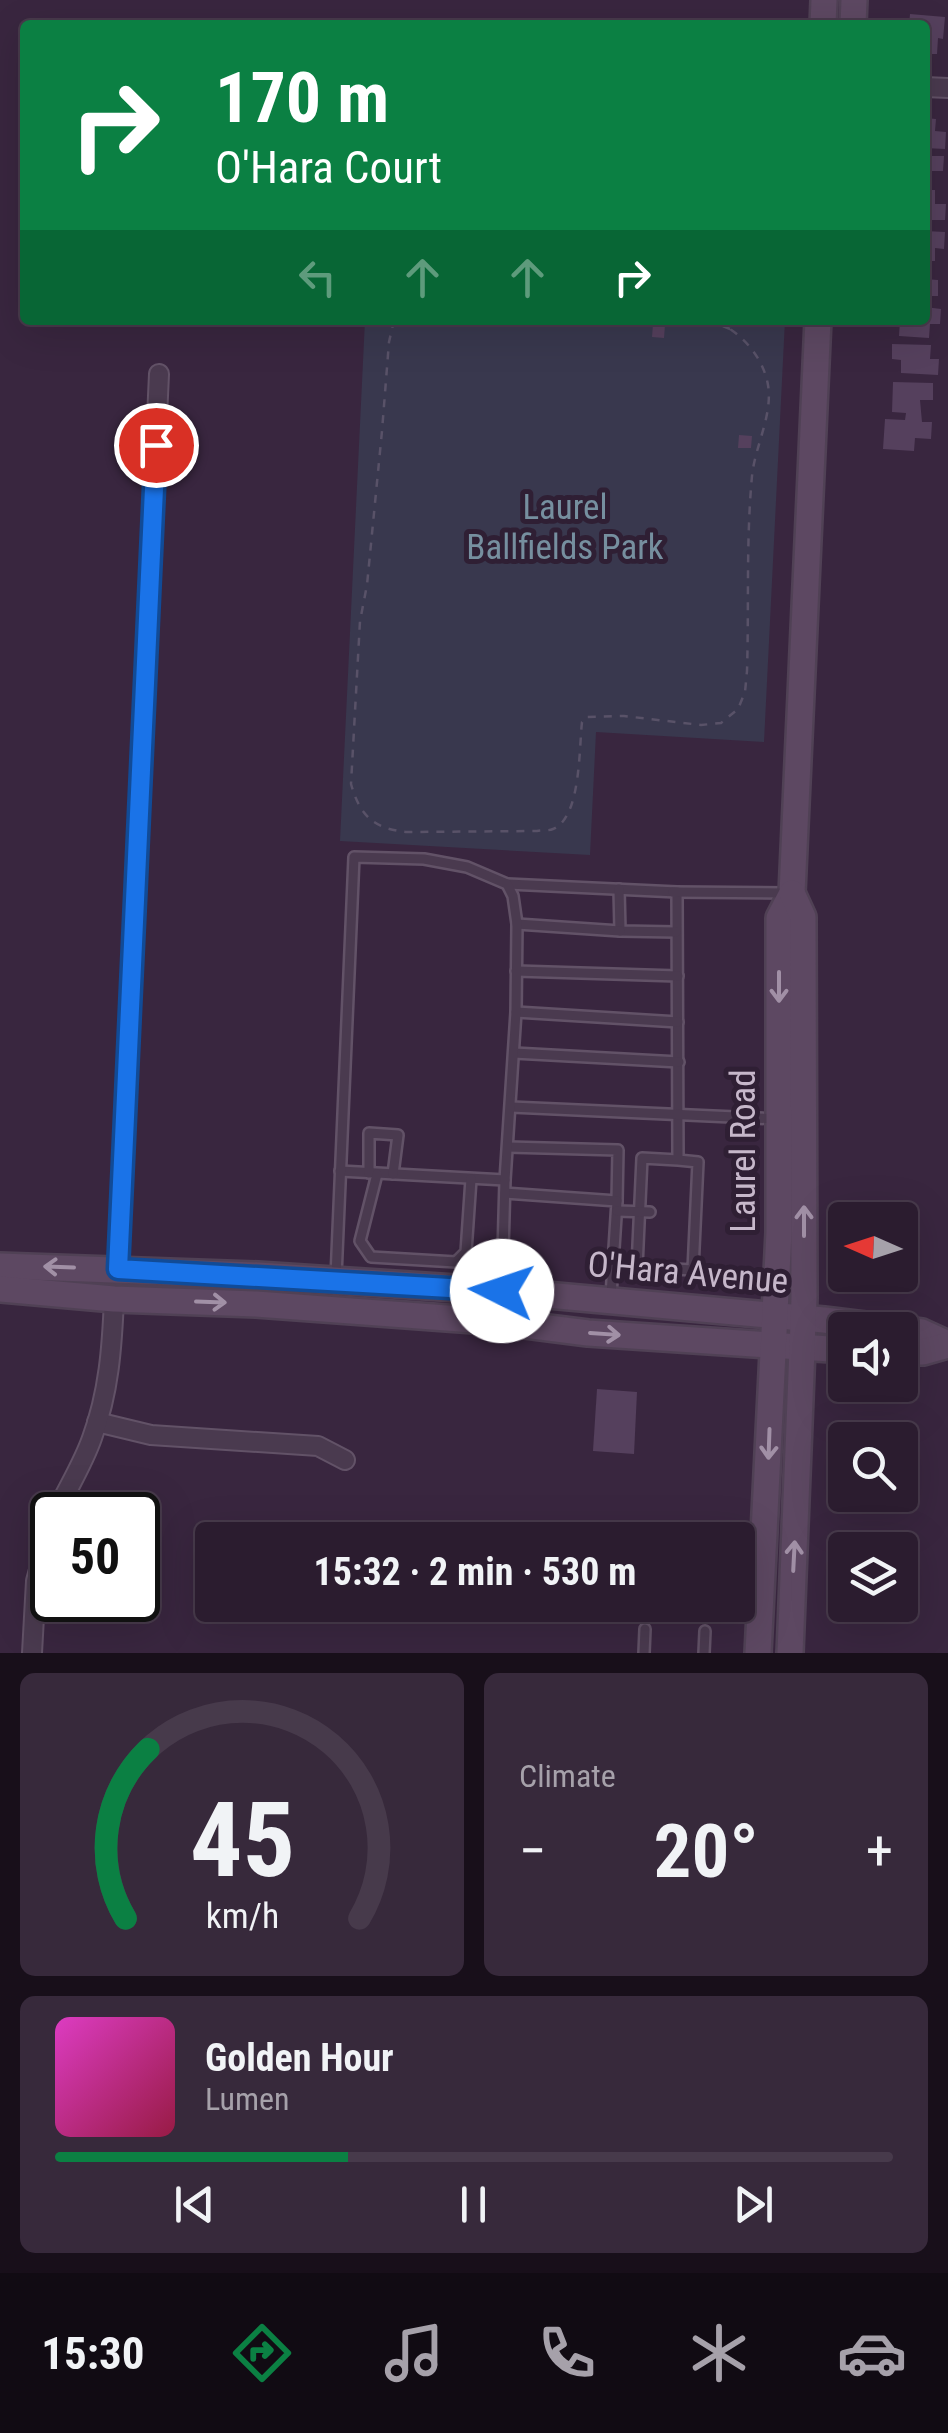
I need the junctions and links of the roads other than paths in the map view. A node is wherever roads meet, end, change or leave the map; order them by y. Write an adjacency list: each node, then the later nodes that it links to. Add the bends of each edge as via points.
1 (818, 325): 6 (main road, Laurel Road)
2 (159, 374): 36 (street)
3 (508, 884): 4 (lane); 7 (lane); 21 (lane, via 467,867 354,857)
4 (620, 889): 5 (lane); 8 (lane)
5 (673, 892): 6 (lane); 9 (lane)
6 (792, 893): 18 (main road, Laurel Road, one-way to 18, via 779,918); 43 (main road, Laurel Road, one-way to 6, via 803,917)
7 (517, 924): 8 (lane); 10 (lane)
8 (620, 931): 9 (lane)
9 (676, 932): 11 (lane)
10 (516, 971): 11 (lane); 12 (lane)
11 (678, 976): 13 (lane)
12 (516, 1012): 13 (lane); 14 (lane)
13 (678, 1022): 15 (lane)
14 (514, 1053): 15 (lane); 16 (lane)
15 (679, 1062): 17 (lane)
16 (511, 1107): 17 (lane); 19 (lane)
17 (679, 1116): 18 (lane); 20 (lane)
18 (779, 1119): 42 (main road, Laurel Road)
19 (508, 1147): 25 (lane); 29 (lane, via 618,1150)
20 (678, 1160): 27 (lane, via 698,1162); 30 (lane, via 642,1158)
21 (340, 1172): 22 (lane); 37 (lane)
22 (373, 1173): 23 (lane); 23 (lane, via 369,1134 398,1136); 24 (lane, via 360,1241 366,1251 456,1262 466,1252)
23 (393, 1174): 24 (lane)
24 (471, 1179): 25 (lane)
25 (505, 1180): 28 (lane)
26 (681, 1190): 27 (lane)
27 (697, 1191): 32 (lane)
28 (505, 1193): 29 (lane); 39 (lane)
29 (617, 1206): 30 (lane); 41 (lane)
30 (644, 1212): 34 (lane, via 637,1266 693,1270)
31 (681, 1213): 32 (lane)
32 (696, 1213): 34 (lane)
33 (680, 1242): 34 (lane)
34 (694, 1243)
35 (0, 1266): 36 (main road, O'Hara Avenue, one-way to 35)
36 (118, 1269): 37 (main road, O'Hara Avenue)
37 (336, 1280): 39 (main road, O'Hara Avenue)
38 (0, 1289): 40 (main road, O'Hara Avenue)
39 (502, 1291): 41 (main road, O'Hara Avenue)
40 (114, 1299): 45 (main road, O'Hara Avenue, one-way to 45, via 313,1308); 49 (street)
41 (611, 1302): 42 (main road, O'Hara Avenue)
42 (773, 1316): 43 (main road, O'Hara Avenue); 45 (main road, Laurel Road)
43 (803, 1319): 44 (main road, O'Hara Avenue, via 922,1332); 46 (main road, Laurel Road)
44 (948, 1344): 48 (main road, O'Hara Avenue)
45 (772, 1346): 46 (main road, O'Hara Avenue); 58 (main road, Laurel Road, one-way to 58)
46 (803, 1348): 47 (main road, O'Hara Avenue); 59 (main road, Laurel Road, one-way to 46)
47 (828, 1349)
48 (918, 1352)
49 (98, 1422): 50 (street, via 152,1435 318,1446); 51 (street)
50 (345, 1460)
51 (67, 1492)
52 (34, 1622): 55 (street)
53 (645, 1629): 56 (lane)
54 (705, 1632): 57 (lane)
55 (32, 1653)
56 (644, 1653)
57 (704, 1653)
58 (758, 1653)
59 (790, 1653)

